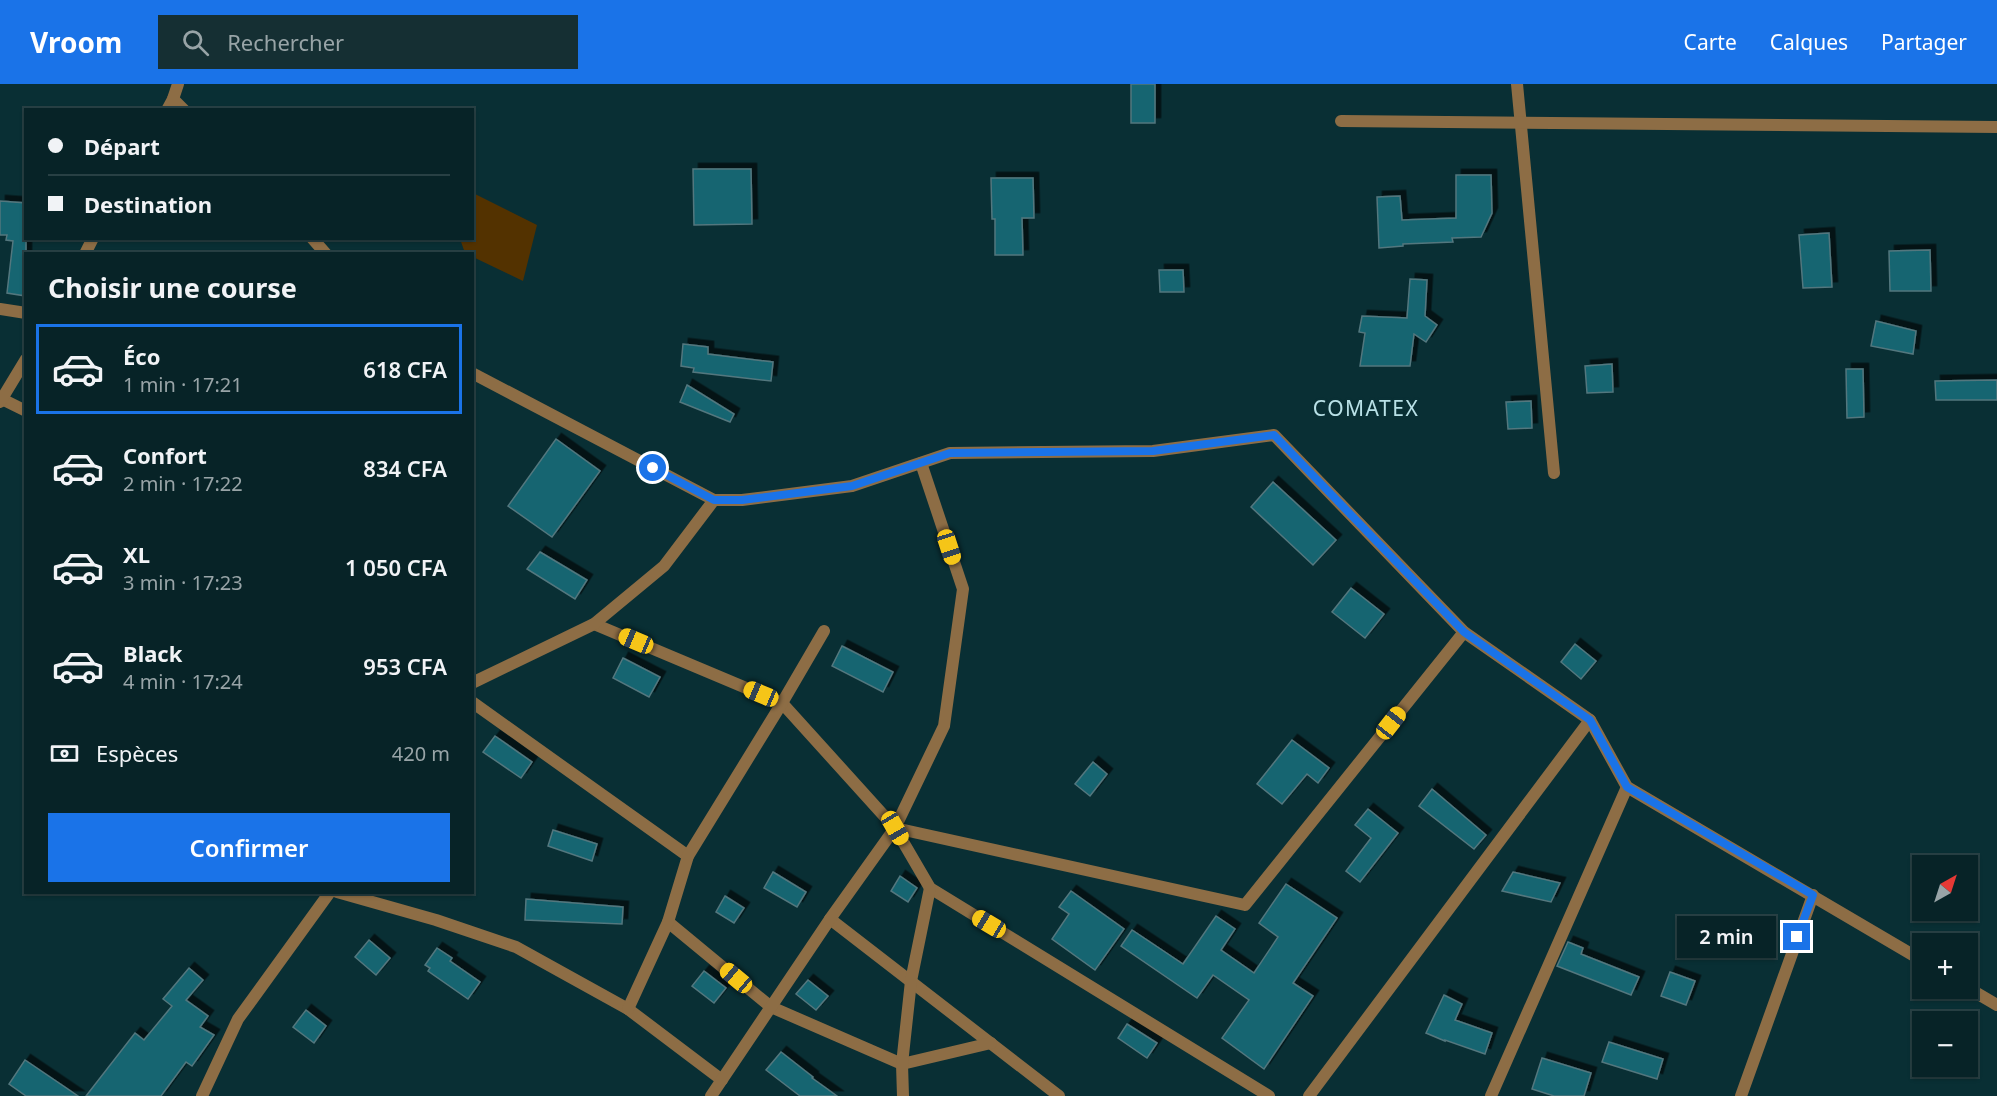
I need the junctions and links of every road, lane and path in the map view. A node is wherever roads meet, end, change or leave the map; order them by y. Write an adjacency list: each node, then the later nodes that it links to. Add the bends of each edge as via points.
1 (178, 84): 3 (street)
2 (1517, 84): 5 (street)
3 (170, 104)
4 (1341, 121): 5 (street)
5 (1521, 123): 6 (street); 16 (street)
6 (1997, 128)
7 (314, 240): 8 (street)
8 (324, 252)
9 (0, 309): 10 (street)
10 (24, 313)
11 (24, 362): 13 (street)
12 (474, 374): 17 (street)
13 (1, 401): 14 (street)
14 (24, 410)
15 (921, 463): 17 (street, via 852,486); 20 (street, via 950,453 1153,451 1274,435); 26 (street, via 963,589 944,726)
16 (1554, 473)
17 (714, 500): 18 (street, via 664,566)
18 (594, 624): 21 (street); 23 (street)
19 (824, 631): 23 (street)
20 (1464, 632): 24 (street); 26 (street, via 1245,905)
21 (474, 682)
22 (474, 703): 27 (street)
23 (782, 703): 26 (street); 27 (street)
24 (1590, 720): 25 (street); 48 (street)
25 (1627, 787): 31 (street); 49 (street)
26 (895, 828): 28 (street); 32 (street)
27 (688, 856): 33 (street)
28 (930, 888): 35 (street); 47 (street)
29 (329, 894): 44 (street, via 238,1019)
30 (344, 894): 39 (street, via 516,947)
31 (1813, 895): 34 (street); 50 (street)
32 (831, 919): 35 (street); 38 (street)
33 (668, 922): 38 (street); 39 (street)
34 (1912, 954)
35 (911, 981): 40 (street); 41 (street)
36 (1978, 994): 37 (street)
37 (1997, 1005)
38 (771, 1006): 41 (street); 42 (street)
39 (628, 1009): 42 (street)
40 (991, 1043): 41 (street); 46 (street)
41 (902, 1064): 43 (street)
42 (722, 1080): 45 (street)
43 (900, 1093)
44 (202, 1096)
45 (711, 1096)
46 (1059, 1096)
47 (1269, 1096)
48 (1309, 1096)
49 (1491, 1096)
50 (1741, 1096)

